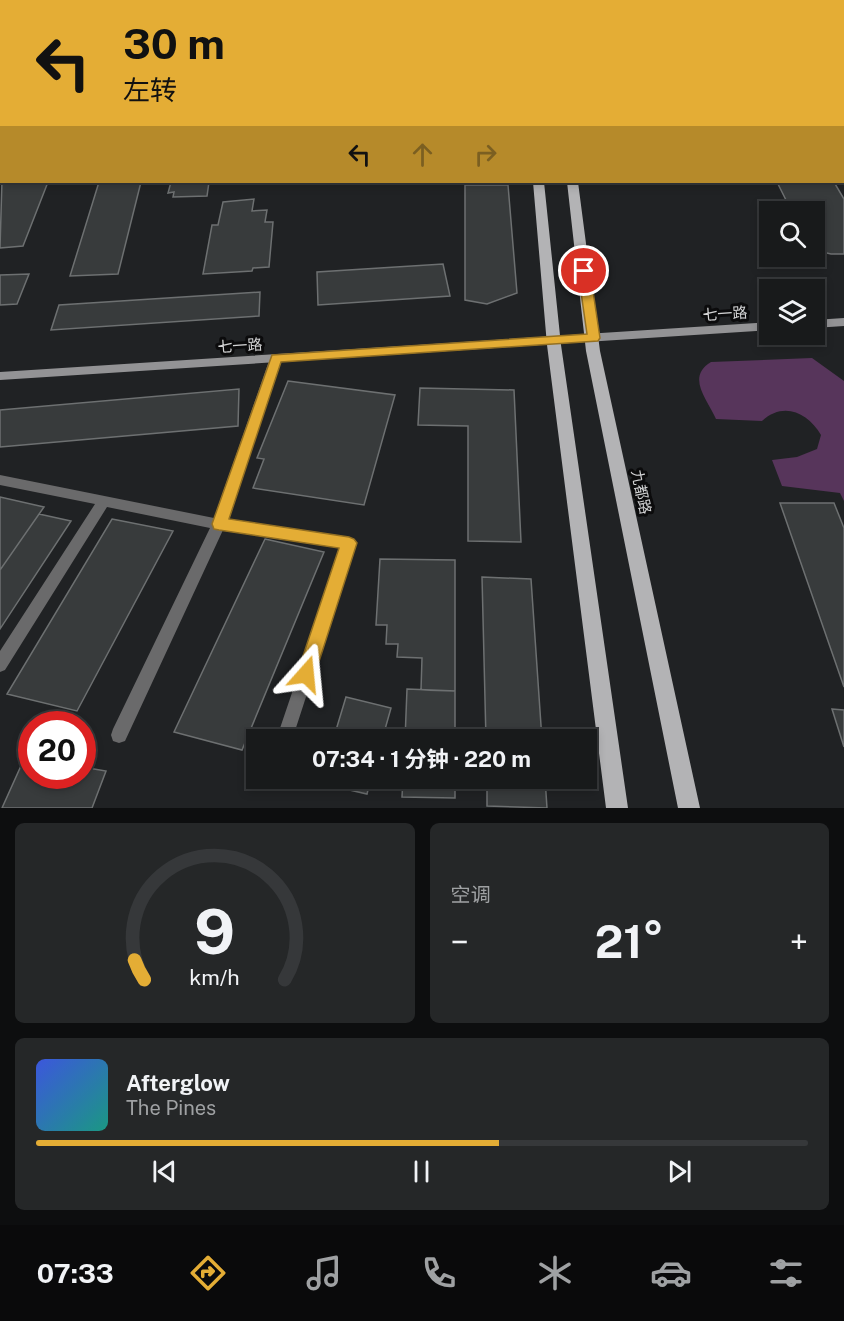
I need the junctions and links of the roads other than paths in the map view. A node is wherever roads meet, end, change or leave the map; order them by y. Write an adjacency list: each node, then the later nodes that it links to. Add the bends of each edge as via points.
1 (538, 183): 7 (main road)
2 (572, 183): 6 (main road, 九都路)
3 (844, 322): 4 (street)
4 (825, 323)
5 (759, 328): 6 (street, 七一路)
6 (593, 338): 7 (street, 七一路); 17 (main road, 九都路)
7 (555, 340): 8 (street, 七一路); 16 (main road)
8 (276, 358): 9 (street, 七一路); 12 (lane)
9 (0, 376)
10 (0, 480): 11 (lane)
11 (104, 501): 12 (lane); 13 (lane)
12 (219, 524): 14 (lane, via 349,543); 15 (lane)
13 (0, 665)
14 (288, 729)
15 (119, 735)
16 (617, 808)
17 (689, 808)

